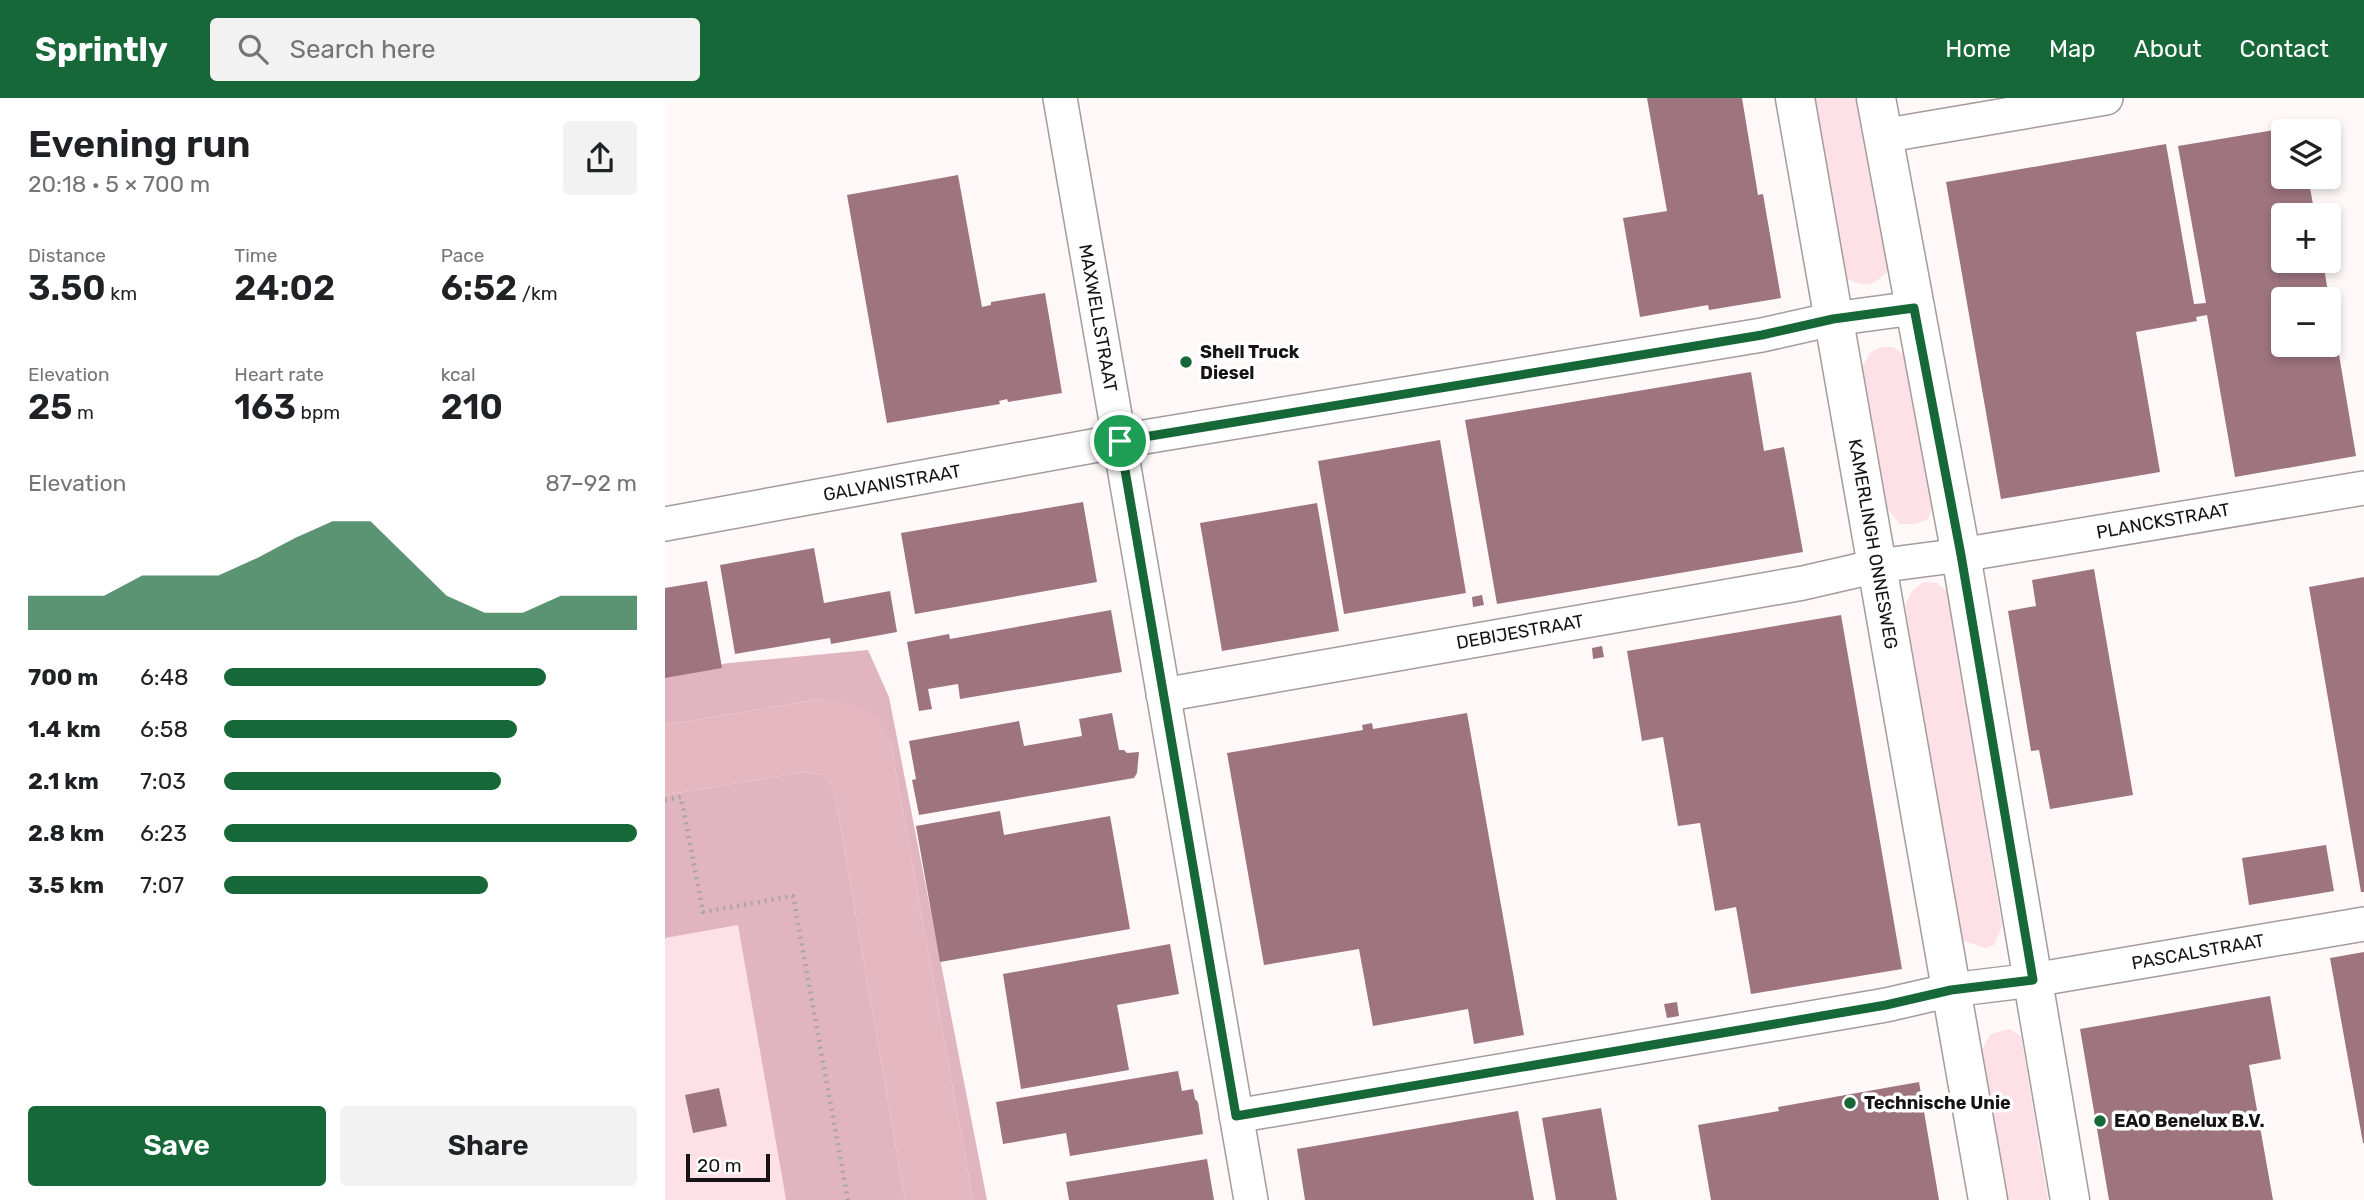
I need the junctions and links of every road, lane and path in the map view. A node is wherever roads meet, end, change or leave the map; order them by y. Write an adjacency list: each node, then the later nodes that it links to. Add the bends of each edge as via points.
1 (1060, 98): 8 (street, MAXWELLSTRAAT)
2 (1795, 98): 7 (street, KAMERLINGH ONNESWEG)
3 (1875, 98): 5 (street)
4 (2106, 98): 5 (street)
5 (1882, 136): 6 (street)
6 (1914, 308): 7 (street, GALVANISTRAAT); 11 (street)
7 (1833, 319): 8 (street, GALVANISTRAAT, via 1762,335); 12 (street, KAMERLINGH ONNESWEG)
8 (1120, 441): 10 (street, GALVANISTRAAT); 13 (street, MAXWELLSTRAAT)
9 (2364, 488): 11 (street, PLANCKSTRAAT)
10 (665, 524)
11 (1961, 555): 12 (street, PLANCKSTRAAT); 16 (street)
12 (1877, 566): 13 (street, DEBIJESTRAAT, via 1803,583); 17 (street, KAMERLINGH ONNESWEG)
13 (1163, 695): 18 (street, MAXWELLSTRAAT)
14 (665, 800): 19 (path, via 681,797 703,912 793,896)
15 (2364, 924): 16 (street, PASCALSTRAAT)
16 (2033, 980): 17 (street); 22 (street)
17 (1951, 990): 18 (street); 21 (street, KAMERLINGH ONNESWEG)
18 (1236, 1116): 20 (street, MAXWELLSTRAAT)
19 (848, 1200)
20 (1251, 1200)
21 (1987, 1200)
22 (2070, 1200)

